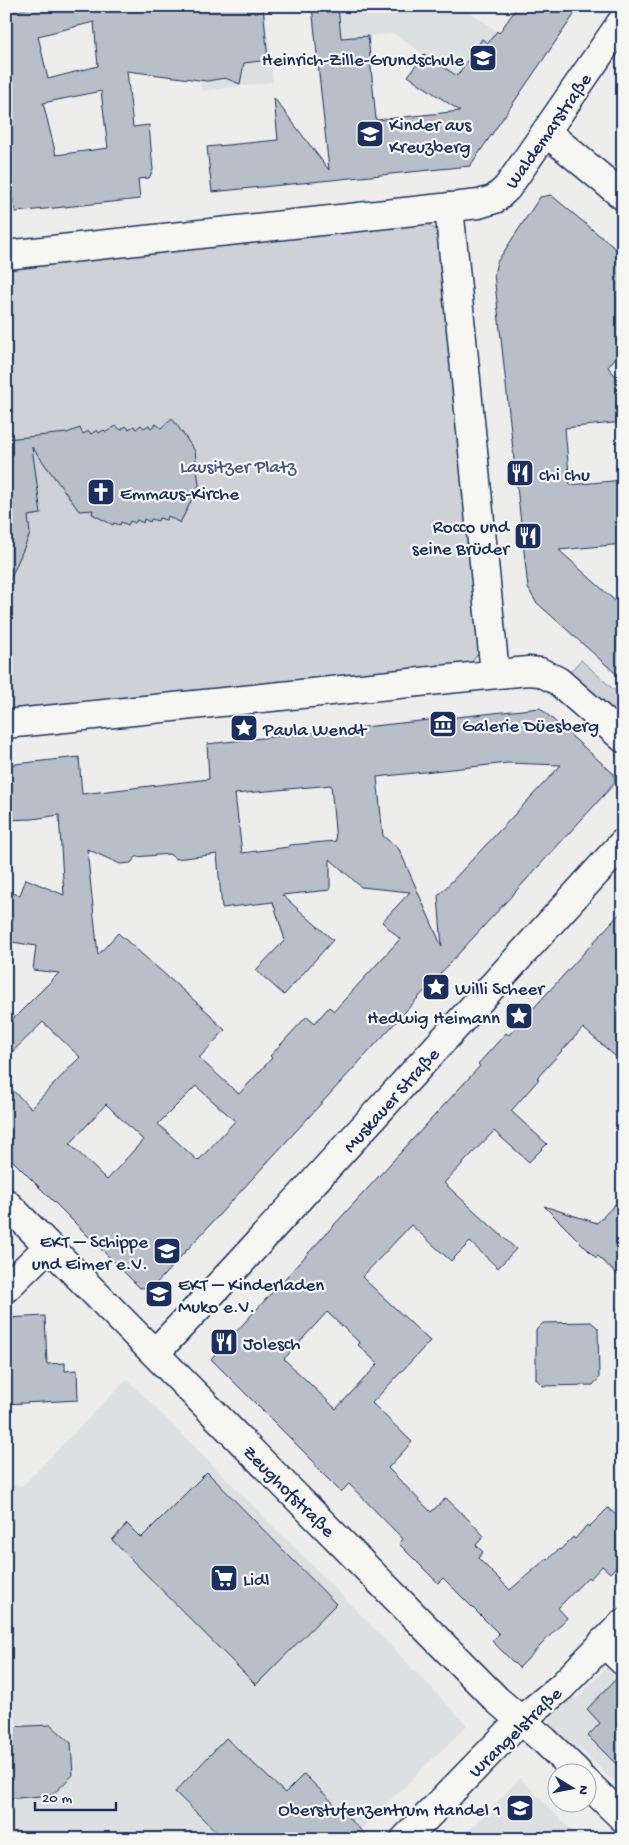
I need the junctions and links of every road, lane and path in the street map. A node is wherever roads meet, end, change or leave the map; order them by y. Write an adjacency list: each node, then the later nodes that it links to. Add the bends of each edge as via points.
1 (623, 20): 2 (street, Waldemarstraße)
2 (546, 132): 3 (street); 4 (street, Waldemarstraße, via 507,188 495,199)
3 (623, 196)
4 (449, 207): 5 (street); 6 (street)
5 (6, 255)
6 (495, 674): 7 (street); 8 (street, via 528,671 550,676)
7 (6, 724)
8 (623, 738)
9 (623, 843): 13 (street, Muskauer Straße)
10 (6, 1203): 11 (street, Zeughofstraße)
11 (50, 1246): 12 (street); 13 (street, Zeughofstraße)
12 (6, 1288)
13 (155, 1353): 17 (street, Zeughofstraße)
14 (623, 1622): 15 (street, Wrangelstraße)
15 (603, 1642): 16 (street); 17 (street, Wrangelstraße, via 556,1692)
16 (623, 1661)
17 (520, 1721): 18 (street, Zeughofstraße); 21 (street, Wrangelstraße)
18 (567, 1762)
19 (596, 1792): 20 (street)
20 (623, 1818)
21 (405, 1839)

